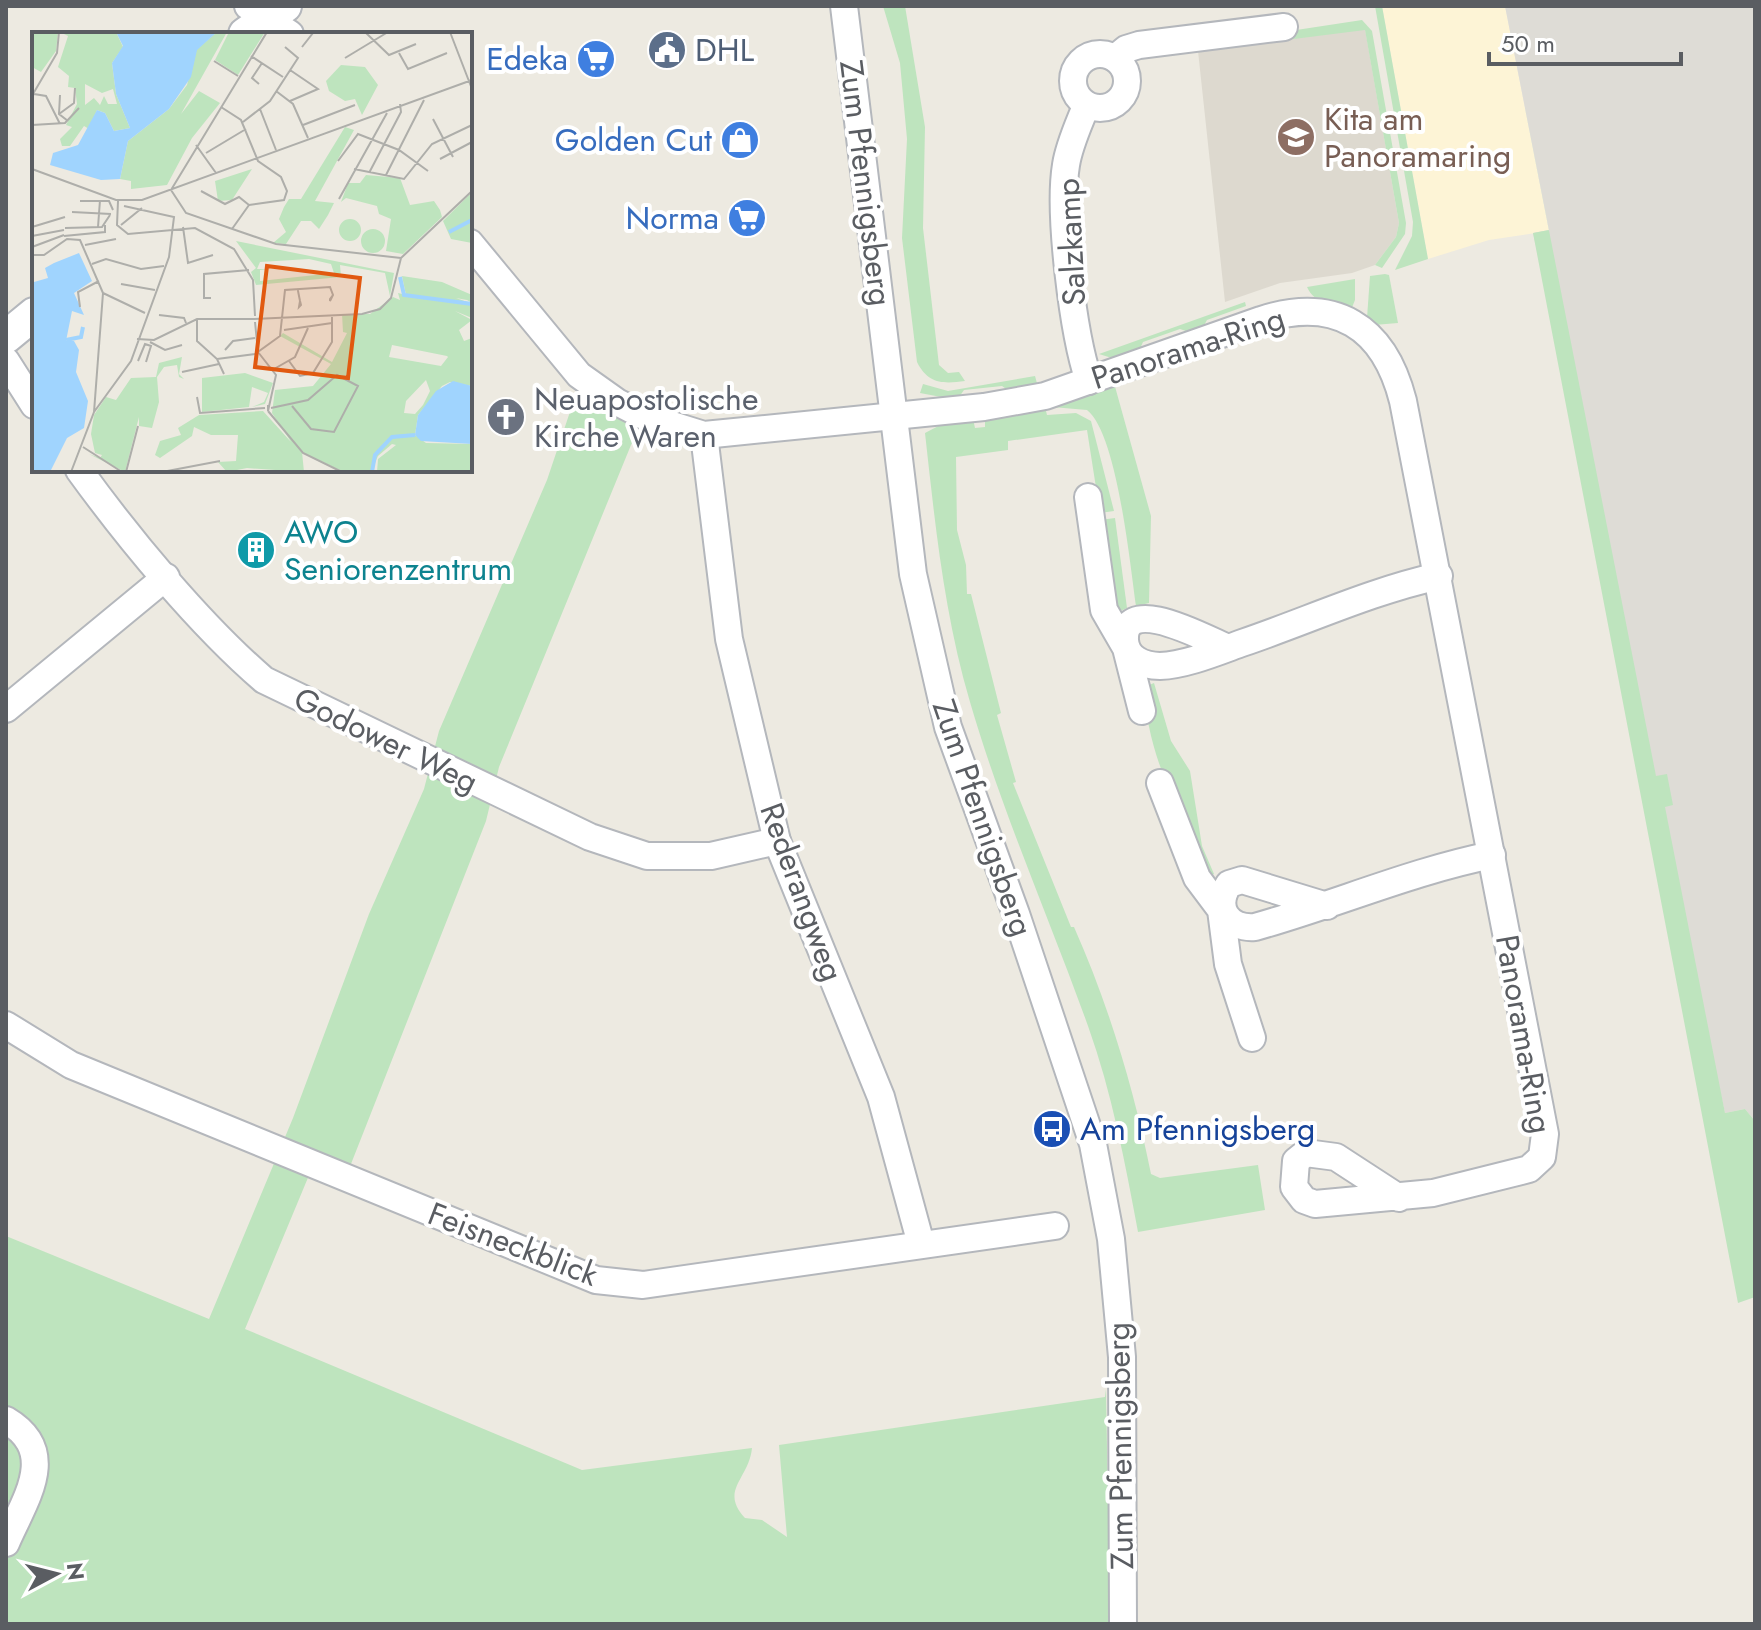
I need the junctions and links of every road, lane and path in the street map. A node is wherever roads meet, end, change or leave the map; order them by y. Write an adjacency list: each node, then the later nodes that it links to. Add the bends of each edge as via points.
1 (844, 6): 11 (street, Zum Pfennigsberg)
2 (1284, 27): 3 (street, via 1139,45)
3 (1115, 58): 4 (street, via 1127,80 1123,96 1102,109); 4 (street, via 1089,55 1076,67 1072,84)
4 (1086, 106): 9 (street, Salzkamp, via 1066,163 1064,194 1077,341)
5 (472, 245): 12 (street, via 579,375 646,417)
6 (32, 316): 7 (street)
7 (6, 337)
8 (6, 361): 10 (street)
9 (1089, 381): 11 (street, Panorama-Ring, via 1023,401); 15 (street, Panorama-Ring, via 1279,314 1316,311 1353,323 1371,335 1396,374)
10 (32, 402)
11 (894, 416): 12 (street, Panorama-Ring); 33 (street, Zum Pfennigsberg, via 913,574 948,727 1093,1144 1117,1282 1122,1357)
12 (704, 435): 22 (street, Rederangweg, via 729,639)
13 (81, 472): 16 (street, Godower Weg)
14 (1088, 497): 17 (street, via 1104,610)
15 (1439, 576): 18 (street); 23 (street, Panorama-Ring)
16 (166, 577): 19 (street); 22 (street, Godower Weg, via 264,680 590,837 647,856 711,856)
17 (1126, 648): 18 (street, via 1135,660 1157,666); 18 (street, via 1128,626 1147,618); 20 (street)
18 (1228, 648)
19 (6, 709)
20 (1142, 711)
21 (1160, 783): 25 (street, via 1197,878)
22 (777, 841): 30 (street, Rederangweg, via 881,1097)
23 (1492, 855): 24 (street); 28 (street, Panorama-Ring, via 1545,1134 1542,1157 1516,1174)
24 (1327, 906): 25 (street, via 1243,928 1229,922); 25 (street, via 1242,880 1229,884 1221,895)
25 (1221, 910): 27 (street, via 1228,964)
26 (6, 1025): 30 (street, Feisneckblick, via 71,1065 596,1280 643,1285)
27 (1252, 1038)
28 (1399, 1198): 28 (street, Panorama-Ring, via 1315,1204 1304,1200 1294,1187 1288,1154 1336,1157)
29 (1055, 1226): 30 (street, Feisneckblick)
30 (921, 1244)
31 (6, 1420): 32 (street, via 34,1446 37,1462)
32 (6, 1543)
33 (1123, 1624)

